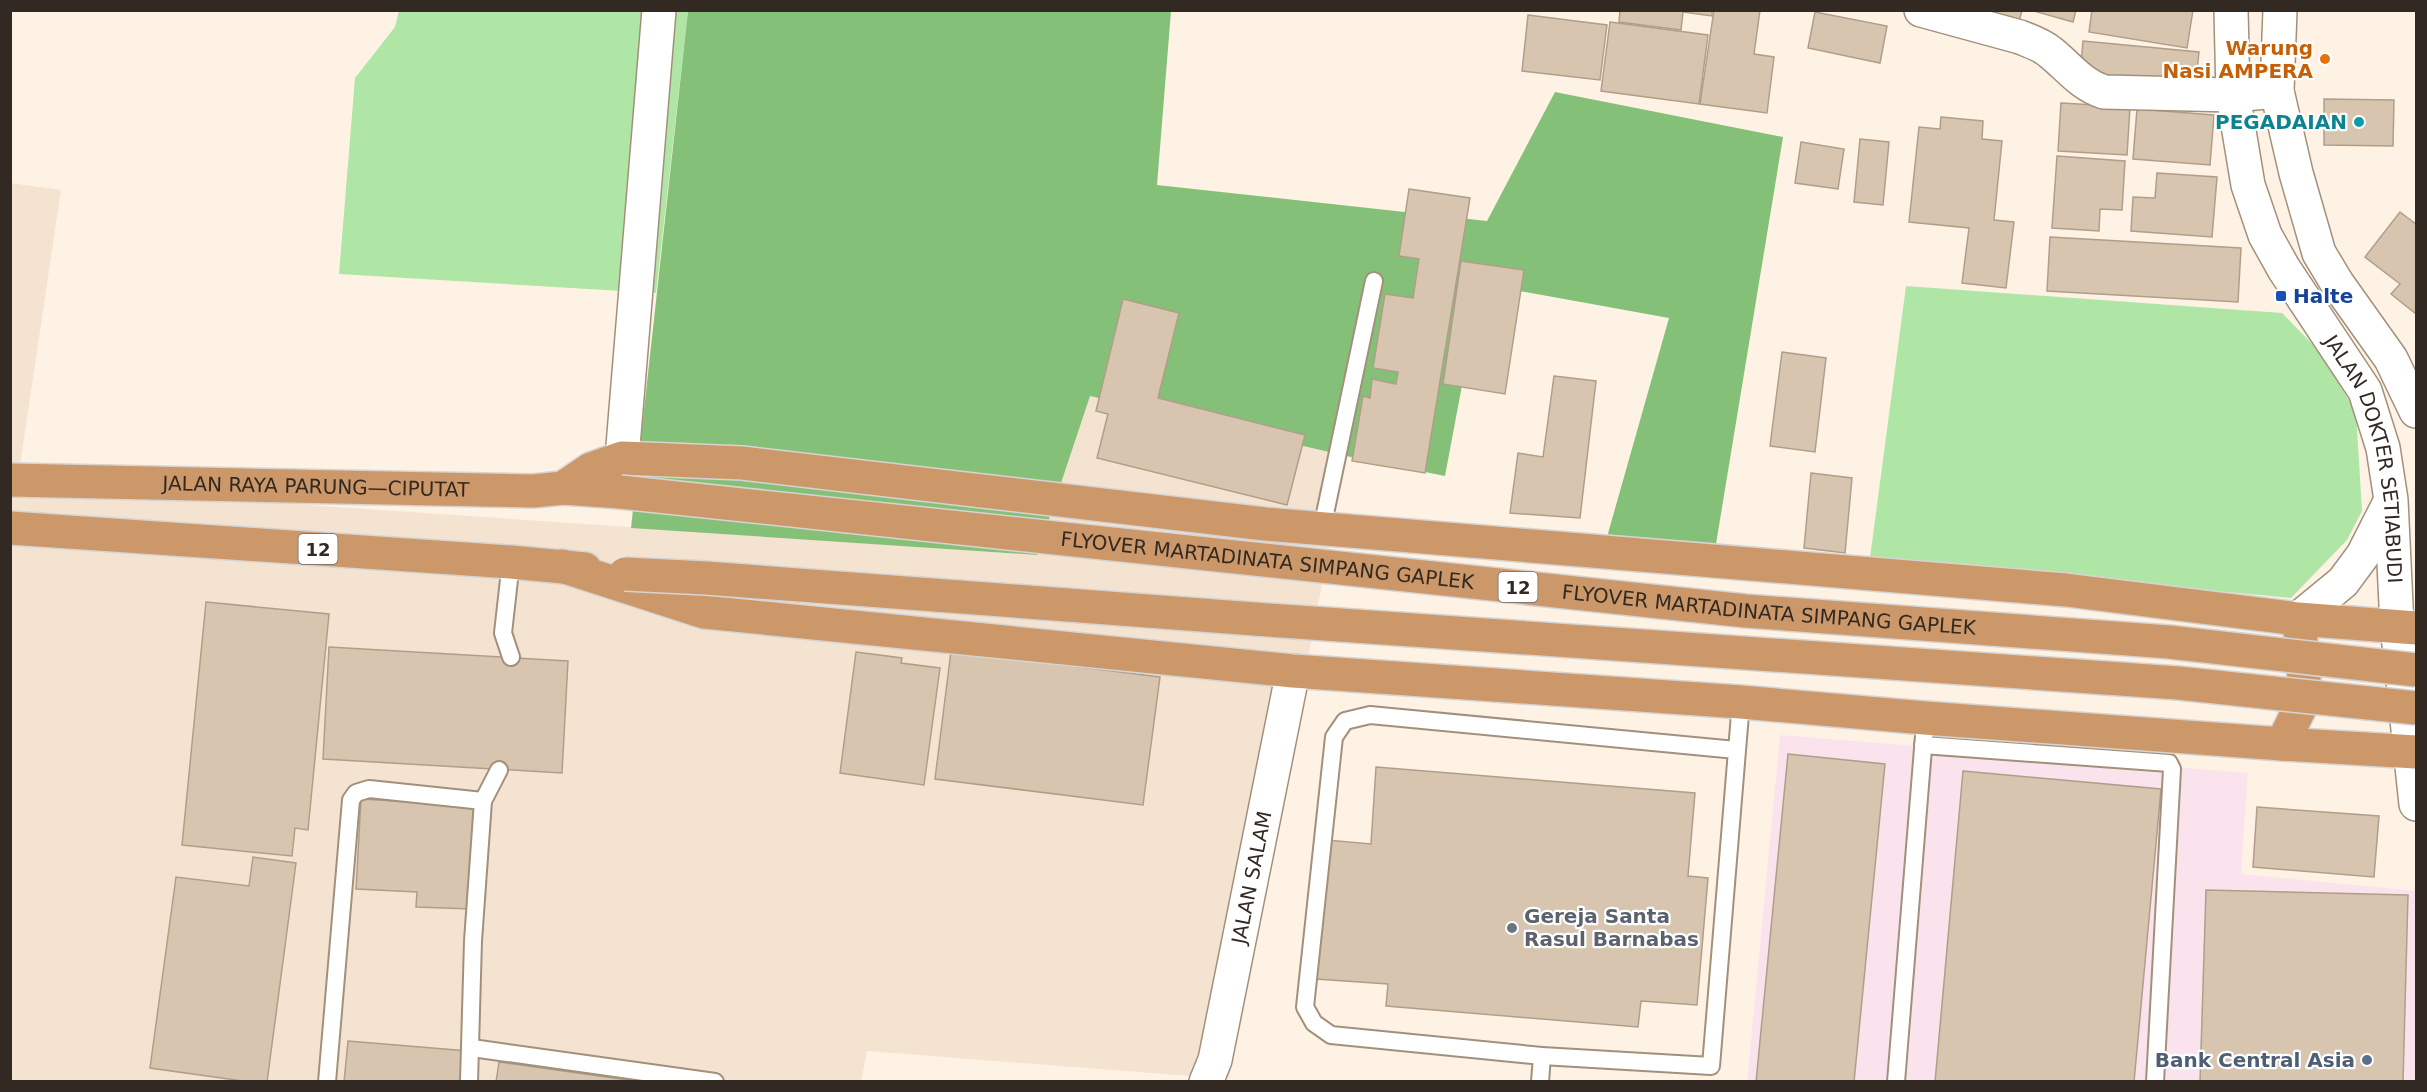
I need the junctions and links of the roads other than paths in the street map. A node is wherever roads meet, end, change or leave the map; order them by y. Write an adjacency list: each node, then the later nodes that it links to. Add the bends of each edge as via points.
1 (659, 10): 9 (main road)
2 (1921, 10): 6 (main road, via 2036,43 2089,87 2104,92)
3 (2231, 10): 6 (main road, JALAN DOKTER SETIABUDI)
4 (2280, 10): 5 (main road, JALAN DOKTER SETIABUDI)
5 (2277, 91): 6 (main road); 8 (main road, JALAN DOKTER SETIABUDI, via 2319,253 2391,359)
6 (2233, 95): 13 (main road, JALAN DOKTER SETIABUDI, via 2248,185 2265,235 2365,391 2383,448)
7 (1374, 281): 15 (lane)
8 (2416, 411)
9 (622, 458): 11 (highway, via 591,469); 15 (highway, via 742,463)
10 (10, 480): 11 (highway, JALAN RAYA PARUNG—CIPUTAT / 12, via 522,491)
11 (563, 488): 12 (highway, JALAN RAYA PARUNG—CIPUTAT / 12)
12 (620, 492): 21 (highway, FLYOVER MARTADINATA SIMPANG GAPLEK / 12, bridge, via 1746,611 2169,642)
13 (2391, 500): 18 (main road, via 2363,555 2343,582); 19 (main road, JALAN DOKTER SETIABUDI)
14 (10, 528): 16 (highway, 12)
15 (1322, 528): 18 (highway, via 2066,590)
16 (511, 562): 17 (highway, 12); 20 (lane, via 503,633)
17 (562, 566): 22 (highway, via 704,612); 24 (highway, FLYOVER MARTADINATA SIMPANG GAPLEK / 12, bridge, via 625,574 2178,683)
18 (2298, 619): 19 (highway); 26 (highway, via 2304,678 2301,706)
19 (2407, 627): 28 (main road, JALAN DOKTER SETIABUDI)
20 (511, 657)
21 (2416, 670)
22 (1293, 671): 23 (highway); 37 (main road, JALAN SALAM, via 1218,1048)
23 (1741, 702): 25 (highway); 27 (lane)
24 (2416, 708)
25 (1924, 731): 26 (highway); 39 (lane); 40 (lane, via 2169,764 2172,769)
26 (2282, 744): 28 (highway)
27 (1736, 750): 33 (lane, via 1711,1066); 33 (lane, via 1370,715 1345,721 1334,737 1305,1007 1314,1023 1331,1035)
28 (2413, 751): 31 (main road, JALAN DOKTER SETIABUDI)
29 (499, 770): 30 (lane)
30 (483, 801): 32 (lane, via 473,941); 34 (lane, via 369,789 356,793 351,800)
31 (2416, 804)
32 (471, 1048): 35 (lane); 36 (lane)
33 (1542, 1056): 38 (lane)
34 (327, 1082)
35 (469, 1082)
36 (715, 1082)
37 (1206, 1082)
38 (1540, 1082)
39 (1896, 1082)
40 (2155, 1082)

